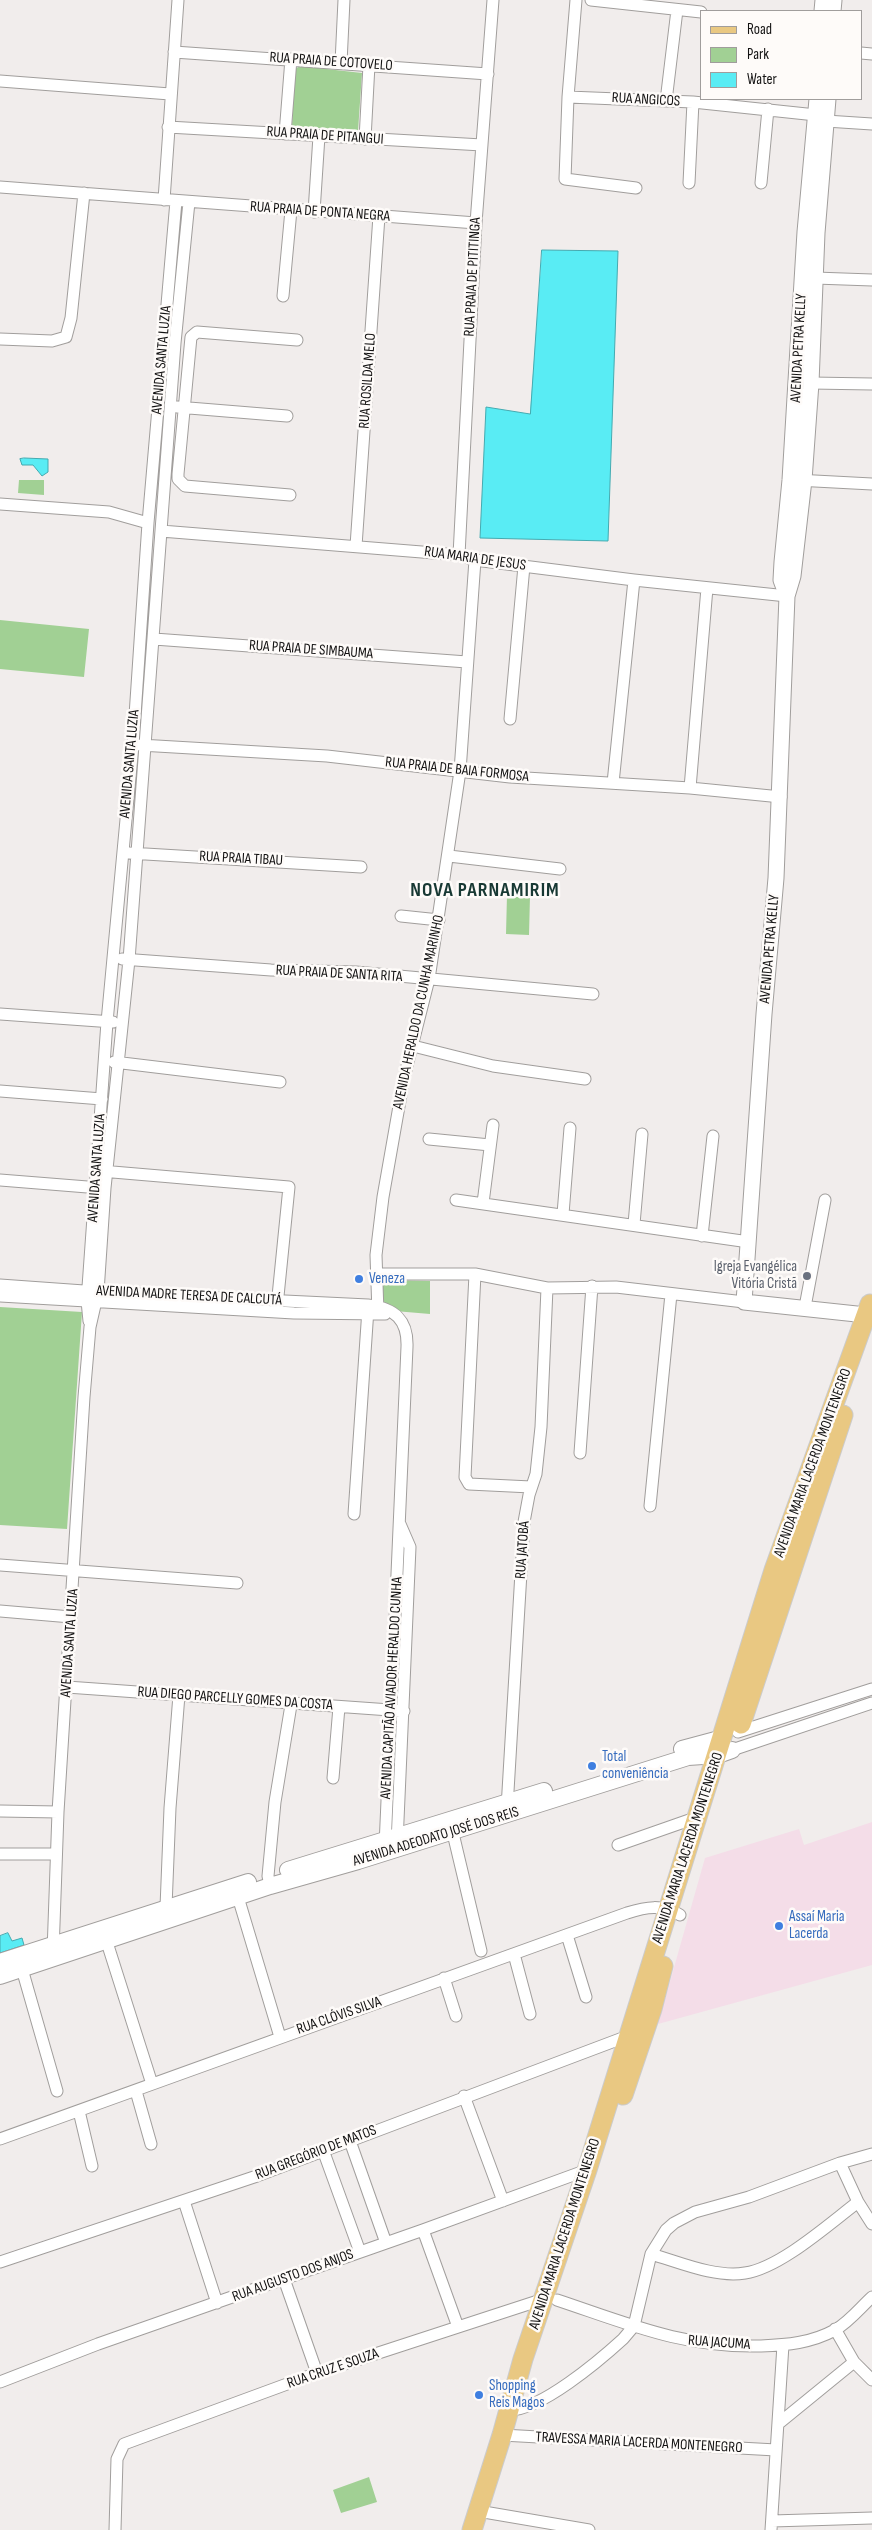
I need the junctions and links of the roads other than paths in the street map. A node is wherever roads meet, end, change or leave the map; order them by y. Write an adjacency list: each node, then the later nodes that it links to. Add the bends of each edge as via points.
1 (178, 0): 8 (street, AVENIDA SANTA LUZIA)
2 (344, 0): 10 (street)
3 (493, 0): 12 (street, RUA PRAIA DE PITITINGA)
4 (576, 0): 15 (street)
5 (591, 0): 6 (street)
6 (677, 10): 7 (street); 18 (street)
7 (700, 12)
8 (174, 52): 9 (street, RUA PRAIA DE COTOVELO); 14 (street, AVENIDA SANTA LUZIA)
9 (291, 59): 10 (street, RUA PRAIA DE COTOVELO); 25 (street)
10 (341, 62): 11 (street, RUA PRAIA DE COTOVELO)
11 (369, 65): 12 (street, RUA PRAIA DE COTOVELO); 27 (street)
12 (488, 74): 28 (street, RUA PRAIA DE PITITINGA)
13 (0, 81): 14 (street)
14 (170, 94): 24 (street, AVENIDA SANTA LUZIA)
15 (568, 96): 18 (street, RUA ANGICOS); 32 (street, via 565,179)
16 (817, 100): 22 (street, AVENIDA PETRA KELLY)
17 (828, 100): 22 (street, AVENIDA PETRA KELLY)
18 (666, 101): 19 (street, RUA ANGICOS)
19 (693, 102): 20 (street, RUA ANGICOS); 29 (street)
20 (736, 102): 21 (street, RUA ANGICOS)
21 (768, 109): 22 (street, RUA ANGICOS); 30 (street)
22 (821, 118): 23 (street, RUA ANGICOS); 40 (street, AVENIDA PETRA KELLY); 50 (street, AVENIDA PETRA KELLY, via 805,232)
23 (872, 124)
24 (168, 127): 25 (street, RUA PRAIA DE PITANGUI); 34 (street, AVENIDA SANTA LUZIA)
25 (285, 134): 26 (street, RUA PRAIA DE PITANGUI)
26 (319, 136): 27 (street, RUA PRAIA DE PITANGUI); 37 (street)
27 (365, 139): 28 (street, RUA PRAIA DE PITANGUI)
28 (482, 145): 39 (street, RUA PRAIA DE PITITINGA)
29 (689, 183)
30 (761, 183)
31 (0, 187): 33 (street, RUA PRAIA DE PONTA NEGRA)
32 (636, 188)
33 (84, 193): 34 (street, RUA PRAIA DE PONTA NEGRA); 43 (street, via 69,328 64,339 41,342)
34 (170, 201): 35 (street, RUA PRAIA DE PONTA NEGRA); 54 (street, AVENIDA SANTA LUZIA)
35 (188, 202): 36 (street, RUA PRAIA DE PONTA NEGRA); 47 (street, AVENIDA SANTA LUZIA)
36 (291, 210): 37 (street, RUA PRAIA DE PONTA NEGRA); 42 (street)
37 (314, 212): 38 (street, RUA PRAIA DE PONTA NEGRA)
38 (379, 216): 39 (street, RUA PRAIA DE PONTA NEGRA); 56 (street, RUA ROSILDA MELO)
39 (476, 223): 57 (street, RUA PRAIA DE PITITINGA)
40 (815, 278): 41 (street); 45 (street, AVENIDA PETRA KELLY)
41 (872, 280)
42 (283, 296)
43 (0, 339)
44 (297, 340): 48 (street, via 197,332 190,340)
45 (811, 383): 46 (street); 50 (street, AVENIDA PETRA KELLY)
46 (872, 384)
47 (171, 407): 48 (street); 55 (street, AVENIDA SANTA LUZIA)
48 (183, 408): 49 (street); 52 (street, via 178,474 181,484)
49 (287, 416)
50 (797, 480): 51 (street); 62 (street, AVENIDA PETRA KELLY, via 793,576)
51 (872, 484)
52 (290, 496)
53 (0, 504): 54 (street, via 109,512)
54 (148, 523): 66 (street, AVENIDA SANTA LUZIA)
55 (162, 531): 56 (street, RUA MARIA DE JESUS); 63 (street, AVENIDA SANTA LUZIA)
56 (356, 546): 57 (street, RUA MARIA DE JESUS)
57 (459, 555): 58 (street, RUA MARIA DE JESUS)
58 (475, 560): 59 (street, RUA MARIA DE JESUS); 64 (street, AVENIDA HERALDO DA CUNHA MARINHO)
59 (524, 566): 60 (street, RUA MARIA DE JESUS); 65 (street)
60 (634, 580): 61 (street, RUA MARIA DE JESUS); 69 (street)
61 (707, 588): 62 (street, RUA MARIA DE JESUS); 70 (street)
62 (787, 596): 71 (street, AVENIDA PETRA KELLY)
63 (154, 639): 64 (street, RUA PRAIA DE SIMBAUMA); 67 (street, AVENIDA SANTA LUZIA)
64 (467, 662): 68 (street, AVENIDA HERALDO DA CUNHA MARINHO)
65 (510, 719)
66 (133, 745): 67 (street, RUA PRAIA DE BAIA FORMOSA); 72 (street, AVENIDA SANTA LUZIA)
67 (146, 746): 68 (street, RUA PRAIA DE BAIA FORMOSA, via 327,756); 73 (street, AVENIDA SANTA LUZIA)
68 (460, 771): 69 (street, RUA PRAIA DE BAIA FORMOSA); 74 (street, AVENIDA HERALDO DA CUNHA MARINHO)
69 (613, 784): 70 (street, RUA PRAIA DE BAIA FORMOSA)
70 (690, 788): 71 (street, RUA PRAIA DE BAIA FORMOSA)
71 (781, 797): 109 (street, AVENIDA PETRA KELLY)
72 (122, 853): 73 (street, RUA PRAIA TIBAU); 79 (street, AVENIDA SANTA LUZIA)
73 (136, 854): 75 (street, RUA PRAIA TIBAU); 80 (street, AVENIDA SANTA LUZIA)
74 (449, 856): 76 (street); 78 (street, AVENIDA HERALDO DA CUNHA MARINHO)
75 (361, 867)
76 (560, 870)
77 (401, 916): 78 (street)
78 (439, 920): 81 (street, AVENIDA HERALDO DA CUNHA MARINHO)
79 (115, 959): 80 (street, RUA PRAIA DE SANTA RITA); 84 (street, AVENIDA SANTA LUZIA)
80 (129, 960): 81 (street, RUA PRAIA DE SANTA RITA); 85 (street, AVENIDA SANTA LUZIA)
81 (429, 979): 82 (street, RUA PRAIA DE SANTA RITA); 86 (street, AVENIDA HERALDO DA CUNHA MARINHO)
82 (593, 994)
83 (0, 1014): 84 (street)
84 (107, 1022): 85 (street); 87 (street, AVENIDA SANTA LUZIA)
85 (122, 1023): 88 (street, AVENIDA SANTA LUZIA)
86 (412, 1046): 89 (street, via 494,1066); 110 (street, AVENIDA HERALDO DA CUNHA MARINHO, via 390,1151)
87 (104, 1062): 88 (street); 93 (street, AVENIDA SANTA LUZIA)
88 (119, 1062): 90 (street); 91 (street, AVENIDA SANTA LUZIA)
89 (585, 1078)
90 (280, 1082)
91 (116, 1089): 93 (street); 100 (street, AVENIDA SANTA LUZIA)
92 (0, 1091): 93 (street)
93 (102, 1093): 100 (street, AVENIDA SANTA LUZIA)
94 (493, 1124): 99 (street)
95 (570, 1128): 106 (street)
96 (642, 1134): 107 (street)
97 (713, 1136): 108 (street)
98 (429, 1138): 99 (street)
99 (490, 1145): 105 (street)
100 (102, 1171): 102 (street, AVENIDA SANTA LUZIA); 118 (street, via 289,1187)
101 (0, 1180): 102 (street)
102 (100, 1188): 117 (street, AVENIDA SANTA LUZIA)
103 (456, 1200): 105 (street)
104 (825, 1200): 121 (street)
105 (483, 1203): 106 (street)
106 (563, 1214): 107 (street)
107 (634, 1224): 108 (street)
108 (702, 1236): 109 (street)
109 (749, 1242): 119 (street, AVENIDA PETRA KELLY)
110 (376, 1274): 111 (street); 122 (street, AVENIDA HERALDO DA CUNHA MARINHO)
111 (475, 1274): 114 (street); 126 (street, via 466,1480 469,1484)
112 (0, 1285): 117 (street, AVENIDA MADRE TERESA DE CALCUTÁ)
113 (592, 1286): 114 (street); 115 (street); 125 (street)
114 (547, 1288): 126 (street, RUA JATOBÁ, via 541,1427 536,1474)
115 (670, 1294): 119 (street); 127 (street)
116 (0, 1296): 117 (street, AVENIDA MADRE TERESA DE CALCUTÁ)
117 (92, 1297): 118 (street, AVENIDA MADRE TERESA DE CALCUTÁ); 123 (street, AVENIDA MADRE TERESA DE CALCUTÁ); 130 (street, AVENIDA SANTA LUZIA)
118 (278, 1300): 122 (street, AVENIDA MADRE TERESA DE CALCUTÁ); 123 (street)
119 (744, 1302): 121 (street)
120 (870, 1304): 121 (street); 143 (main road, AVENIDA MARIA LACERDA MONTENEGRO, via 774,1570)
121 (805, 1307)
122 (377, 1311): 123 (street, AVENIDA MADRE TERESA DE CALCUTÁ); 128 (street, AVENIDA HERALDO DA CUNHA MARINHO); 141 (street, AVENIDA CAPITÃO AVIADOR HERALDO CUNHA, via 399,1318 407,1330 399,1522 410,1547)
123 (277, 1312)
124 (872, 1335): 143 (main road, AVENIDA MARIA LACERDA MONTENEGRO)
125 (580, 1453)
126 (531, 1487): 145 (street, RUA JATOBÁ, via 524,1522)
127 (650, 1506)
128 (354, 1514)
129 (0, 1566): 130 (street)
130 (74, 1571): 131 (street); 133 (street, AVENIDA SANTA LUZIA)
131 (237, 1583)
132 (0, 1611): 133 (street)
133 (71, 1617): 134 (street, AVENIDA SANTA LUZIA)
134 (66, 1687): 136 (street, RUA DIEGO PARCELLY GOMES DA COSTA); 147 (street, AVENIDA SANTA LUZIA)
135 (872, 1688): 137 (street, AVENIDA ADEODATO JOSÉ DOS REIS)
136 (179, 1695): 139 (street, RUA DIEGO PARCELLY GOMES DA COSTA); 156 (street)
137 (834, 1702): 142 (street); 143 (street, AVENIDA ADEODATO JOSÉ DOS REIS)
138 (872, 1703): 142 (street, AVENIDA ADEODATO JOSÉ DOS REIS)
139 (290, 1704): 140 (street, RUA DIEGO PARCELLY GOMES DA COSTA); 154 (street, via 275,1802)
140 (339, 1707): 141 (street, RUA DIEGO PARCELLY GOMES DA COSTA); 144 (street)
141 (398, 1711): 150 (street, AVENIDA CAPITÃO AVIADOR HERALDO CUNHA)
142 (838, 1714): 143 (street, AVENIDA ADEODATO JOSÉ DOS REIS)
143 (728, 1744): 145 (main road, AVENIDA ADEODATO JOSÉ DOS REIS); 148 (main road, AVENIDA MARIA LACERDA MONTENEGRO); 157 (main road, AVENIDA MARIA LACERDA MONTENEGRO)
144 (333, 1778)
145 (507, 1809): 149 (main road, AVENIDA ADEODATO JOSÉ DOS REIS)
146 (0, 1811): 147 (street)
147 (58, 1812): 153 (street, AVENIDA SANTA LUZIA)
148 (698, 1817): 151 (street); 157 (main road, AVENIDA MARIA LACERDA MONTENEGRO)
149 (451, 1826): 150 (main road, AVENIDA ADEODATO JOSÉ DOS REIS); 160 (street)
150 (391, 1845): 154 (main road, AVENIDA ADEODATO JOSÉ DOS REIS)
151 (618, 1845)
152 (0, 1854): 153 (street)
153 (56, 1854): 161 (street, AVENIDA SANTA LUZIA)
154 (269, 1881): 155 (main road, AVENIDA ADEODATO JOSÉ DOS REIS); 156 (main road, AVENIDA ADEODATO JOSÉ DOS REIS)
155 (238, 1897): 158 (main road, AVENIDA ADEODATO JOSÉ DOS REIS); 171 (street)
156 (166, 1907): 158 (main road, AVENIDA ADEODATO JOSÉ DOS REIS)
157 (674, 1912): 159 (street, RUA CLÓVIS SILVA, via 644,1908); 170 (main road, AVENIDA MARIA LACERDA MONTENEGRO); 196 (main road, AVENIDA MARIA LACERDA MONTENEGRO, via 652,2008)
158 (105, 1935): 161 (main road, AVENIDA ADEODATO JOSÉ DOS REIS); 172 (street)
159 (567, 1935): 162 (street, RUA CLÓVIS SILVA); 167 (street)
160 (480, 1951)
161 (53, 1952): 164 (main road, AVENIDA ADEODATO JOSÉ DOS REIS)
162 (514, 1954): 166 (street, RUA CLÓVIS SILVA); 168 (street)
163 (0, 1962): 164 (main road, AVENIDA ADEODATO JOSÉ DOS REIS)
164 (20, 1963): 165 (main road, AVENIDA ADEODATO JOSÉ DOS REIS); 174 (street)
165 (0, 1976)
166 (444, 1978): 169 (street); 171 (street, RUA CLÓVIS SILVA)
167 (586, 1997)
168 (530, 2014)
169 (456, 2016)
170 (628, 2036): 175 (street, RUA GREGÓRIO DE MATOS); 184 (main road, AVENIDA MARIA LACERDA MONTENEGRO)
171 (280, 2037): 172 (street, RUA CLÓVIS SILVA)
172 (152, 2084): 173 (street, RUA CLÓVIS SILVA)
173 (136, 2090): 176 (street, RUA CLÓVIS SILVA); 179 (street)
174 (57, 2091)
175 (464, 2096): 178 (street, RUA GREGÓRIO DE MATOS); 186 (street)
176 (79, 2111): 177 (street, RUA CLÓVIS SILVA); 183 (street)
177 (0, 2139)
178 (350, 2141): 180 (street, RUA GREGÓRIO DE MATOS); 190 (street)
179 (151, 2144)
180 (323, 2150): 185 (street, RUA GREGÓRIO DE MATOS); 191 (street)
181 (872, 2154): 182 (street)
182 (840, 2163): 187 (street); 192 (street, via 749,2197 695,2212 666,2230)
183 (92, 2166)
184 (587, 2170): 186 (street, RUA AUGUSTO DOS ANJOS); 196 (main road, AVENIDA MARIA LACERDA MONTENEGRO)
185 (184, 2201): 193 (street, RUA GREGÓRIO DE MATOS); 197 (street)
186 (503, 2201): 189 (street, RUA AUGUSTO DOS ANJOS)
187 (858, 2202): 188 (street); 192 (street, via 776,2261 743,2274 699,2268)
188 (872, 2224)
189 (423, 2230): 190 (street, RUA AUGUSTO DOS ANJOS); 199 (street)
190 (386, 2243): 191 (street, RUA AUGUSTO DOS ANJOS)
191 (360, 2252): 194 (street, RUA AUGUSTO DOS ANJOS)
192 (651, 2254): 198 (street)
193 (0, 2262)
194 (284, 2280): 197 (street, RUA AUGUSTO DOS ANJOS); 203 (street)
195 (872, 2297): 200 (street, RUA JACUMA)
196 (550, 2299): 198 (street, RUA JACUMA); 199 (street, RUA CRUZ E SOUZA); 206 (main road, AVENIDA MARIA LACERDA MONTENEGRO, via 530,2376)
197 (217, 2303): 205 (street, RUA AUGUSTO DOS ANJOS)
198 (634, 2326): 201 (street, RUA JACUMA, via 714,2346); 206 (street, via 608,2352 541,2401 523,2409)
199 (458, 2327): 203 (street, RUA CRUZ E SOUZA)
200 (835, 2329): 201 (street, RUA JACUMA, via 810,2340); 202 (street)
201 (783, 2345): 207 (street)
202 (854, 2362): 204 (street); 207 (street)
203 (317, 2373): 213 (street, RUA CRUZ E SOUZA, via 124,2444 117,2459)
204 (872, 2380)
205 (0, 2382)
206 (512, 2403): 208 (main road, AVENIDA MARIA LACERDA MONTENEGRO)
207 (778, 2424): 209 (street)
208 (502, 2435): 209 (street, TRAVESSA MARIA LACERDA MONTENEGRO); 210 (main road, AVENIDA MARIA LACERDA MONTENEGRO)
209 (776, 2450): 212 (street)
210 (478, 2511): 214 (main road, AVENIDA MARIA LACERDA MONTENEGRO); 215 (street)
211 (872, 2518): 212 (street)
212 (771, 2526)
213 (115, 2530)
214 (472, 2530)
215 (589, 2530)

